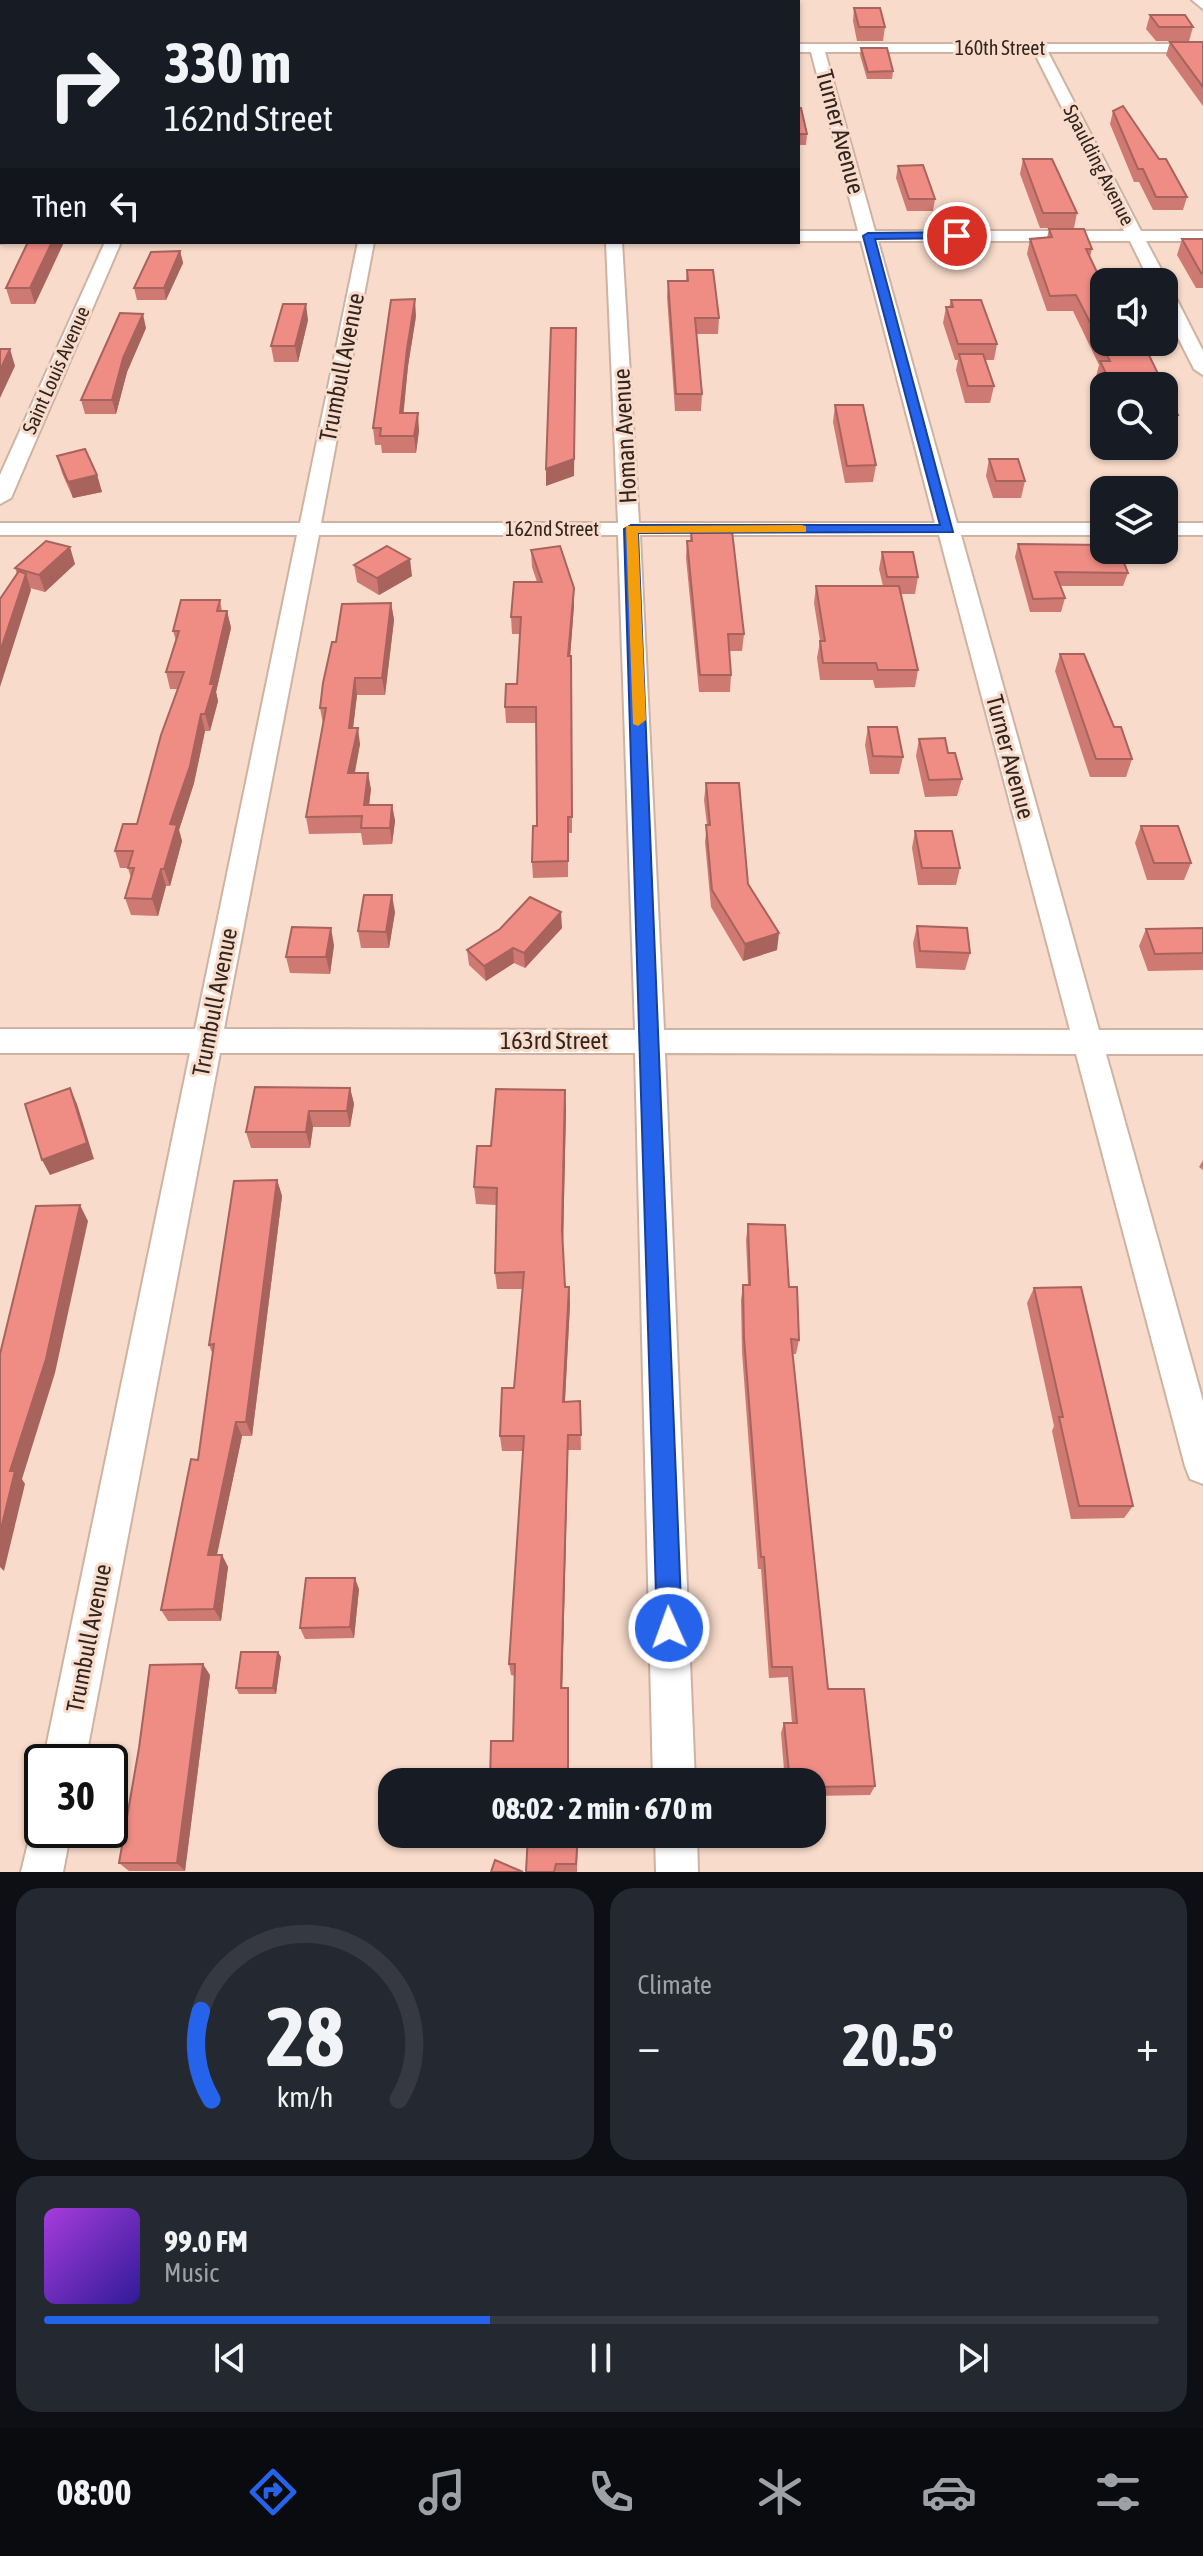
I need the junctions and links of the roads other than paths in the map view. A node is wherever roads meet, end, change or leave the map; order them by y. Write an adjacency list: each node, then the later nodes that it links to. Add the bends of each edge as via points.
1 (1199, 0): 2 (street)
2 (1203, 5)
3 (808, 48): 4 (street, 160th Street); 8 (street, Turner Avenue)
4 (1039, 48): 5 (street, 160th Street); 6 (street, Spaulding Avenue)
5 (1203, 48)
6 (1135, 235): 8 (street); 9 (street); 13 (street, Spaulding Avenue)
7 (800, 236): 8 (street)
8 (868, 236): 20 (street, Turner Avenue)
9 (1203, 236)
10 (112, 244): 16 (street, Saint Louis Avenue)
11 (366, 244): 18 (street, Trumbull Avenue)
12 (614, 244): 19 (street, Homan Avenue)
13 (1152, 268)
14 (1178, 320): 15 (street)
15 (1203, 369)
16 (0, 498)
17 (0, 529): 18 (street, 162nd Street)
18 (311, 529): 19 (street, 162nd Street); 25 (street, Trumbull Avenue)
19 (631, 529): 20 (street, 162nd Street); 26 (street, Homan Avenue)
20 (948, 529): 21 (street, 162nd Street); 27 (street, Turner Avenue)
21 (1090, 529)
22 (1178, 529): 23 (street)
23 (1203, 529)
24 (0, 1041): 25 (street, 163rd Street)
25 (207, 1041): 26 (street, 163rd Street); 30 (street, Trumbull Avenue)
26 (651, 1041): 27 (street, 163rd Street); 31 (street, Homan Avenue)
27 (1088, 1042): 28 (street, 163rd Street); 29 (street, Turner Avenue)
28 (1203, 1042)
29 (1203, 1466)
30 (68, 1744)
31 (674, 1768)
32 (47, 1848): 34 (street)
33 (676, 1848): 35 (street)
34 (42, 1872)
35 (677, 1872)

